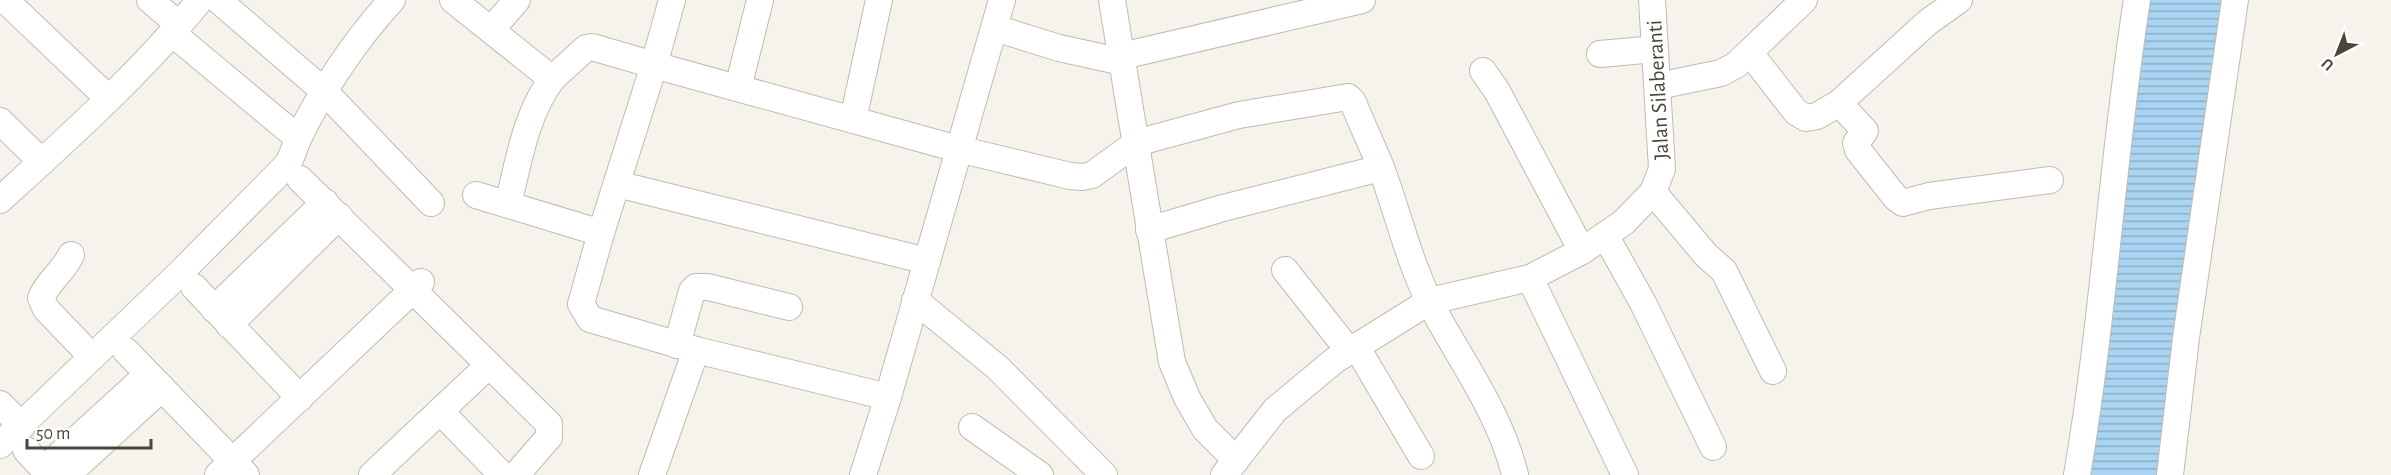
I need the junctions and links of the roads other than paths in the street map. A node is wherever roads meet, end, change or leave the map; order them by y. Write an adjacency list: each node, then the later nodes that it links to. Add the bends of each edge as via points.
1 (5, 0): 32 (street)
2 (150, 0): 20 (street)
3 (200, 0): 20 (street)
4 (218, 0): 31 (street)
5 (392, 0): 31 (street, via 367,27)
6 (453, 0): 21 (street)
7 (517, 0): 21 (street)
8 (672, 0): 26 (street)
9 (760, 0): 30 (street)
10 (879, 0): 34 (street)
11 (1002, 0): 19 (street)
12 (1112, 0): 25 (street)
13 (1362, 0): 25 (street)
14 (1652, 0): 22 (street, Jalan Silaberanti)
15 (1804, 0): 23 (street)
16 (1959, 0): 33 (street, via 1928,22)
17 (2137, 0): 92 (street, via 2125,75 2090,399)
18 (2235, 0): 93 (street)
19 (995, 28): 25 (street, via 1059,48); 38 (street)
20 (176, 29): 32 (street); 36 (street)
21 (491, 30): 28 (street)
22 (1655, 49): 24 (street); 29 (street, Jalan Silaberanti)
23 (1750, 53): 29 (street, via 1721,73); 33 (street, via 1796,112 1806,118)
24 (1600, 54)
25 (1122, 59): 37 (street)
26 (654, 65): 28 (street, via 592,47); 30 (street); 43 (street)
27 (1483, 71): 53 (street)
28 (552, 79): 48 (street, via 528,125)
29 (1658, 86): 44 (street, Jalan Silaberanti, via 1662,169)
30 (738, 88): 34 (street)
31 (325, 92): 36 (street); 47 (street)
32 (108, 98): 39 (street)
33 (1839, 103): 42 (street, via 1865,131 1856,143 1858,150 1903,203 1941,194)
34 (853, 120): 38 (street)
35 (0, 121): 39 (street)
36 (298, 138): 67 (street, via 286,166)
37 (1136, 143): 38 (street, via 1092,175 1082,177); 40 (street, via 1239,115 1343,97 1351,98); 50 (street)
38 (958, 148): 55 (street)
39 (42, 162): 46 (street)
40 (1381, 168): 50 (street); 61 (street)
41 (300, 179): 49 (street)
42 (2050, 180)
43 (617, 184): 51 (street); 55 (street)
44 (1653, 192): 52 (street, Jalan Silaberanti); 69 (street, via 1724,271)
45 (476, 195): 48 (street)
46 (0, 200)
47 (431, 203)
48 (508, 204): 51 (street)
49 (332, 209): 58 (street); 63 (street)
50 (1149, 230): 81 (street, via 1172,362 1187,399)
51 (600, 232): 64 (street, via 581,298 586,315)
52 (1605, 236): 53 (street, Jalan Silaberanti); 78 (street)
53 (1582, 251): 57 (street, Jalan Silaberanti)
54 (71, 255): 67 (street, via 40,298)
55 (927, 261): 60 (street)
56 (1286, 270): 65 (street)
57 (1530, 278): 61 (street, Jalan Silaberanti); 91 (street)
58 (417, 286): 68 (street); 72 (street)
59 (194, 287): 63 (street)
60 (915, 300): 71 (street); 89 (street, via 998,368)
61 (1430, 301): 65 (street, Jalan Silaberanti); 90 (street, via 1477,386)
62 (789, 307): 64 (street, via 708,286 696,287 692,291)
63 (222, 316): 72 (street)
64 (686, 347): 71 (street); 86 (street)
65 (1353, 349): 79 (street); 81 (street, Jalan Silaberanti, via 1275,410)
66 (126, 351): 70 (street)
67 (92, 357): 76 (street)
68 (488, 366): 74 (street); 85 (street, via 549,424 549,437)
69 (1773, 370)
70 (155, 381): 80 (street); 82 (street)
71 (888, 397): 87 (street)
72 (300, 398): 80 (street)
73 (0, 404): 76 (street)
74 (440, 411): 83 (street); 84 (street)
75 (972, 427): 88 (street)
76 (24, 438): 77 (street); 82 (street)
77 (0, 445)
78 (1713, 447)
79 (1421, 456)
80 (232, 470)
81 (1229, 470)
82 (53, 473)
83 (375, 474)
84 (502, 475)
85 (516, 475)
86 (652, 475)
87 (863, 475)
88 (1040, 475)
89 (1104, 475)
90 (1515, 475)
91 (1625, 475)
92 (2077, 475)
93 (2170, 475)

